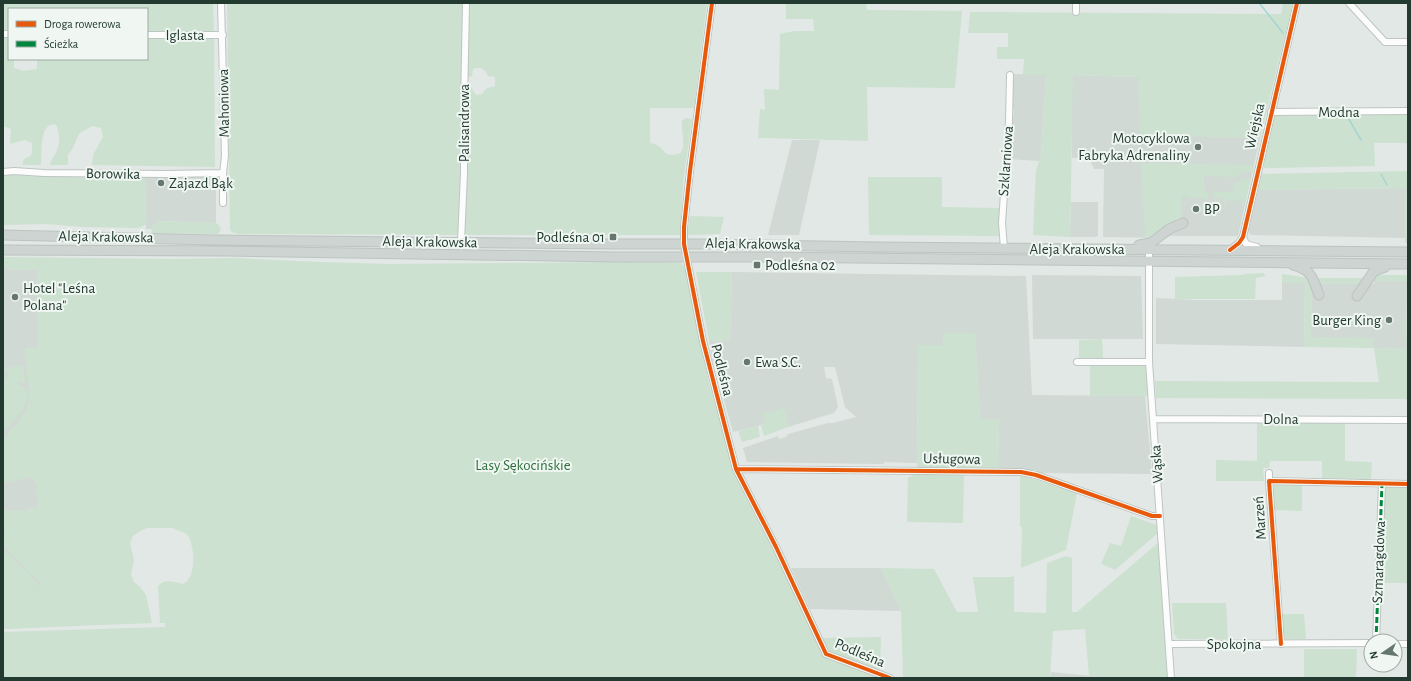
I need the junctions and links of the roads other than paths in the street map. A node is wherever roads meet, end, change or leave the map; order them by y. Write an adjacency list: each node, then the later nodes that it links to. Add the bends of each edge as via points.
1 (221, 3): 9 (street, Mahoniowa)
2 (466, 3): 20 (street, Palisandrowa)
3 (712, 3): 21 (street, Podleśna, via 690,172)
4 (1076, 3): 7 (street)
5 (1297, 3): 12 (street, Wiejska)
6 (1349, 3): 10 (street, via 1385,42)
7 (1076, 12)
8 (148, 35): 9 (street, Iglasta)
9 (223, 36): 15 (street, Mahoniowa)
10 (1408, 42)
11 (1010, 74): 22 (street, Szklarniowa, via 1002,223)
12 (1271, 112): 13 (street, Modna); 19 (street, Wiejska)
13 (1408, 112)
14 (3, 172): 15 (street, Borowika)
15 (223, 173): 16 (street, Mahoniowa)
16 (222, 203)
17 (1184, 223): 23 (main road, via 1168,229 1151,243)
18 (3, 235): 20 (main road, Aleja Krakowska)
19 (1243, 236): 26 (street); 27 (street, via 1248,245)
20 (461, 242): 21 (main road, Aleja Krakowska)
21 (684, 244): 22 (main road, Aleja Krakowska); 29 (street, Podleśna)
22 (1004, 248): 23 (main road, Aleja Krakowska)
23 (1124, 249): 24 (main road, Aleja Krakowska)
24 (1149, 249): 26 (main road, Aleja Krakowska); 30 (street, Wąska)
25 (3, 250): 29 (main road, Aleja Krakowska)
26 (1230, 250): 27 (main road, Aleja Krakowska)
27 (1275, 251): 28 (main road, Aleja Krakowska)
28 (1408, 252)
29 (688, 258): 30 (main road, Aleja Krakowska); 40 (street, Podleśna, via 702,341)
30 (1149, 261): 31 (main road, Aleja Krakowska); 37 (street, Wąska)
31 (1282, 262): 32 (main road, Aleja Krakowska); 34 (main road, via 1310,272)
32 (1397, 264): 33 (main road, Aleja Krakowska); 35 (main road, via 1374,271)
33 (1408, 264)
34 (1319, 295)
35 (1357, 296)
36 (1077, 362): 37 (street)
37 (1149, 362): 38 (street, Wąska)
38 (1154, 419): 39 (street, Dolna); 45 (street, Wąska)
39 (1408, 420)
40 (736, 470): 45 (street, Usługowa, via 1021,472 1152,516); 50 (street, Podleśna, via 776,547 826,654)
41 (1268, 473): 42 (street)
42 (1269, 481): 43 (street, Marzeń); 49 (street, Marzeń)
43 (1382, 484): 44 (street, Marzeń); 46 (street, Szmaragdowa)
44 (1408, 484)
45 (1160, 516): 48 (street, Wąska)
46 (1376, 633)
47 (1363, 643): 49 (street, Spokojna)
48 (1169, 644): 49 (street, Spokojna); 51 (street, Wąska)
49 (1281, 644)
50 (890, 678)
51 (1171, 678)

